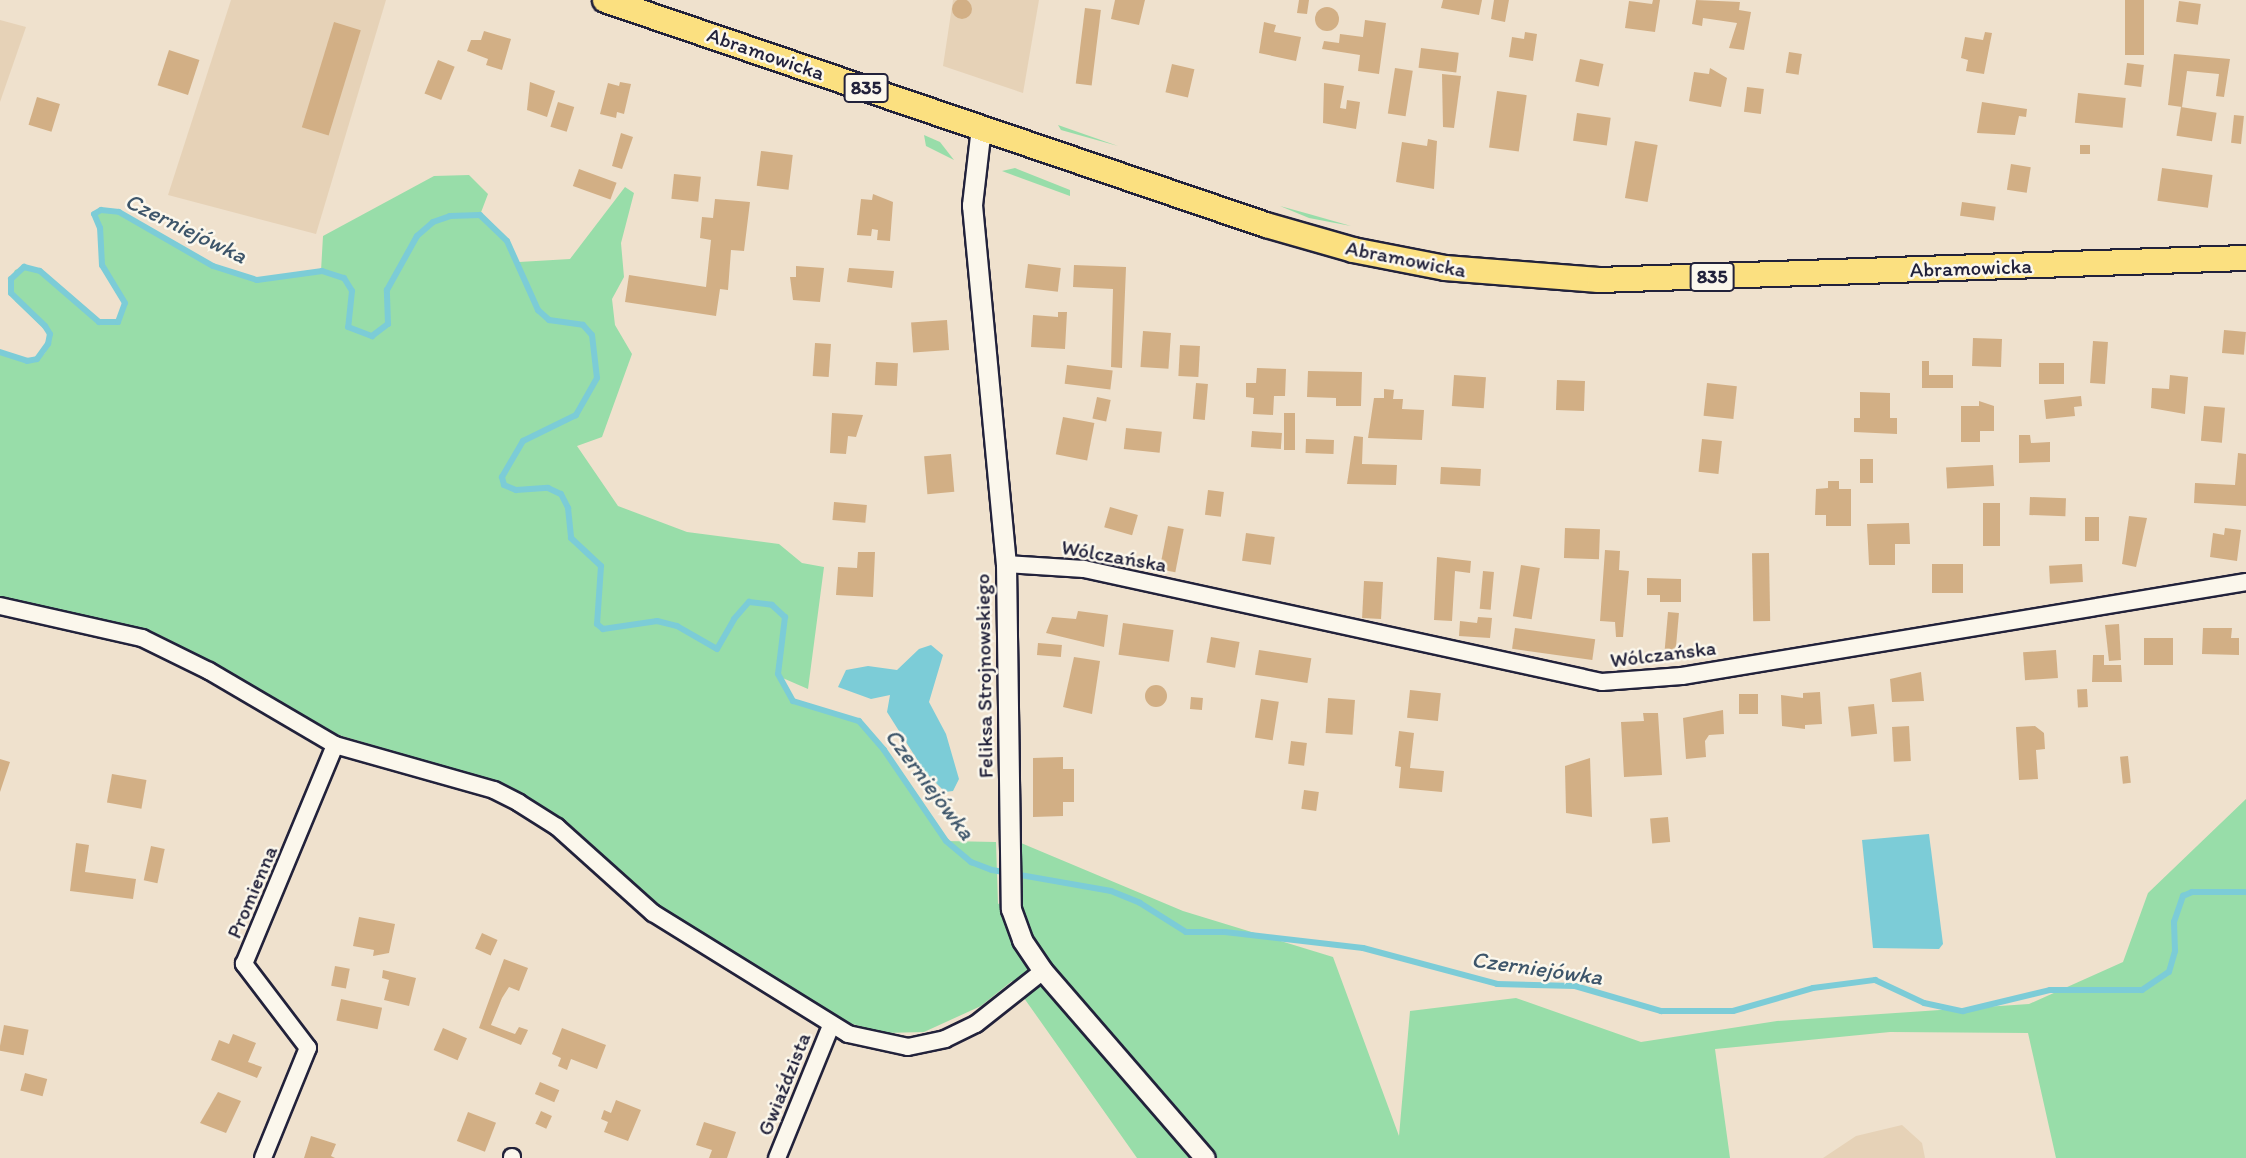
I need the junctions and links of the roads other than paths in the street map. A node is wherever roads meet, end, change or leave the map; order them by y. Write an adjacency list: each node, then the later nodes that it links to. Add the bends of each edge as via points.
1 (605, 0): 2 (main road, Abramowicka / 835)
2 (981, 127): 3 (main road, Abramowicka / 835, via 1302,237 1407,261 1508,276 1647,280); 4 (street, Feliksa Strojnowskiego, via 972,205)
3 (2246, 258)
4 (1006, 564): 5 (street, Wólczańska, via 1084,569 1602,682 1682,676); 8 (street, Feliksa Strojnowskiego, via 1009,894 1017,929)
5 (2246, 582)
6 (0, 606): 7 (street, via 92,624 158,645)
7 (335, 745): 9 (street, via 494,790 519,803 557,827 653,914); 10 (street, Promienna, via 244,964 309,1048)
8 (1043, 971): 9 (street, via 976,1024 932,1043 886,1045); 12 (street, Feliksa Strojnowskiego)
9 (831, 1026): 11 (street, Gwiaździsta)
10 (263, 1158)
11 (777, 1158)
12 (1205, 1158)

